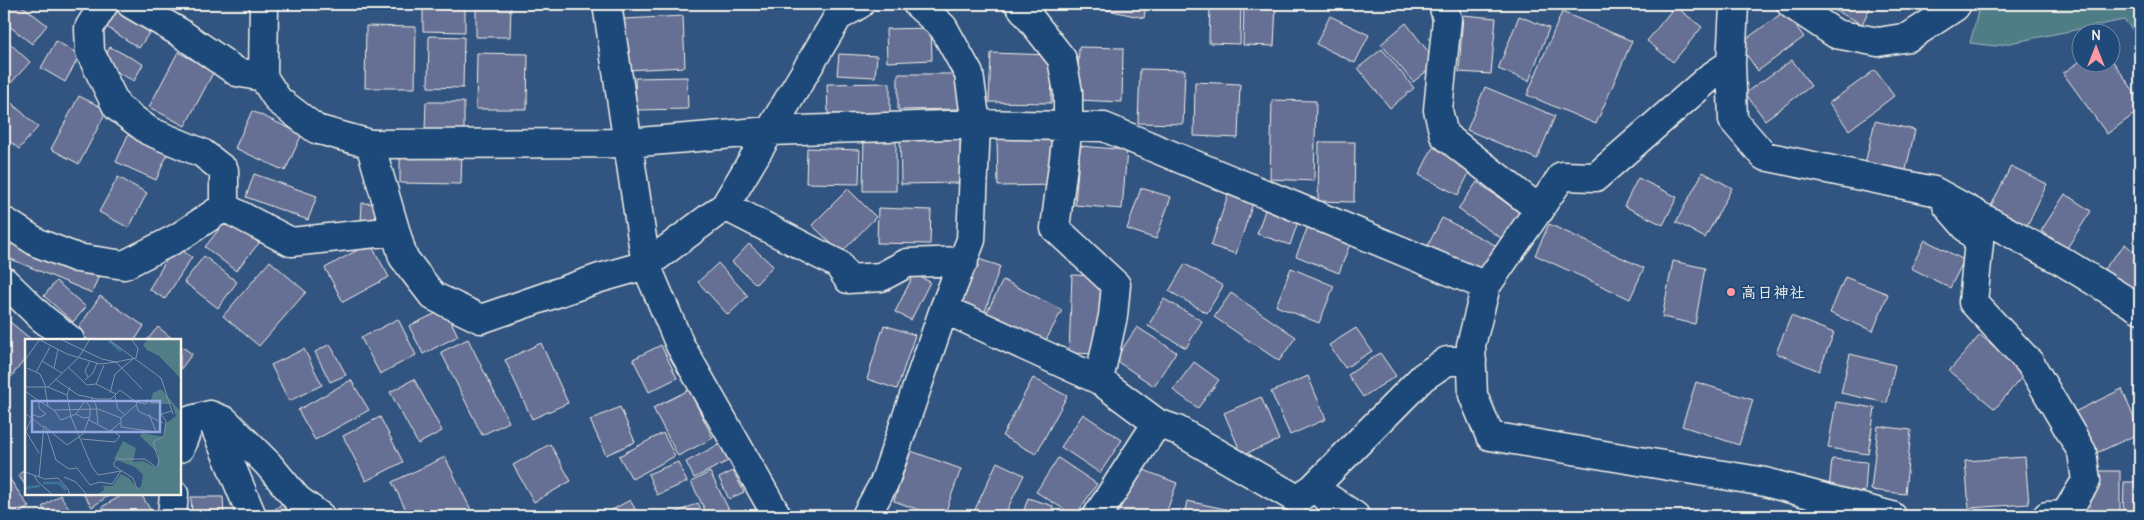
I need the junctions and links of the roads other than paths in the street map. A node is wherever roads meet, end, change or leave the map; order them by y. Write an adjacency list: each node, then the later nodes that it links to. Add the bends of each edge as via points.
1 (104, 4): 21 (street, via 89,28 90,52 117,107 148,131 202,153 224,170)
2 (131, 4): 13 (street, via 237,72)
3 (264, 4): 13 (street)
4 (607, 4): 17 (street)
5 (858, 4): 16 (street, via 838,17)
6 (917, 4): 14 (street, via 943,27 969,74)
7 (1019, 4): 15 (street, via 1062,59 1068,92)
8 (1443, 4): 22 (street, via 1447,18 1438,110 1444,135)
9 (1736, 4): 12 (street)
10 (1791, 4): 11 (street, via 1836,34 1878,42 1909,37)
11 (1957, 4)
12 (1731, 63): 19 (street, via 1733,120 1764,156); 22 (street, via 1709,78 1596,177 1562,176)
13 (263, 77): 18 (street, via 278,100 316,129)
14 (976, 124): 15 (street); 16 (street); 25 (street, via 971,240)
15 (1068, 127): 28 (street, via 1104,127); 33 (street, via 1055,228 1116,285 1113,316)
16 (770, 131): 17 (street); 20 (street)
17 (628, 143): 18 (street); 26 (street)
18 (370, 144): 24 (street)
19 (1934, 191): 30 (street, via 2065,263); 47 (street, via 1979,242 1973,302 2030,362 2082,452 2086,481 2065,515)
20 (725, 206): 25 (street, via 838,264 848,279 881,277 907,263); 26 (street)
21 (224, 207): 23 (street, via 179,237 124,265 77,258 38,243 7,223); 24 (street, via 291,242)
22 (1540, 210): 28 (street)
23 (4, 228)
24 (395, 231): 26 (street, via 403,257 433,296 482,319 600,278)
25 (964, 261): 29 (street)
26 (646, 266): 42 (street, via 680,345)
27 (4, 280): 31 (street)
28 (1486, 286): 32 (street, via 1471,345)
29 (944, 309): 33 (street); 43 (street, via 884,483)
30 (2140, 310)
31 (69, 339)
32 (1472, 361): 37 (street, via 1447,361 1424,377); 46 (street, via 1473,395 1490,436 1765,482)
33 (1099, 380): 35 (street)
34 (210, 415): 36 (street, via 191,420); 40 (street); 41 (street, via 225,421 297,499)
35 (1157, 423): 37 (street, via 1177,430 1296,499); 44 (street)
36 (182, 436)
37 (1313, 488): 45 (street)
38 (174, 495): 39 (street)
39 (172, 516)
40 (252, 516)
41 (320, 516)
42 (777, 516)
43 (866, 516)
44 (1096, 516)
45 (1355, 516)
46 (1892, 516)
47 (2047, 516)

